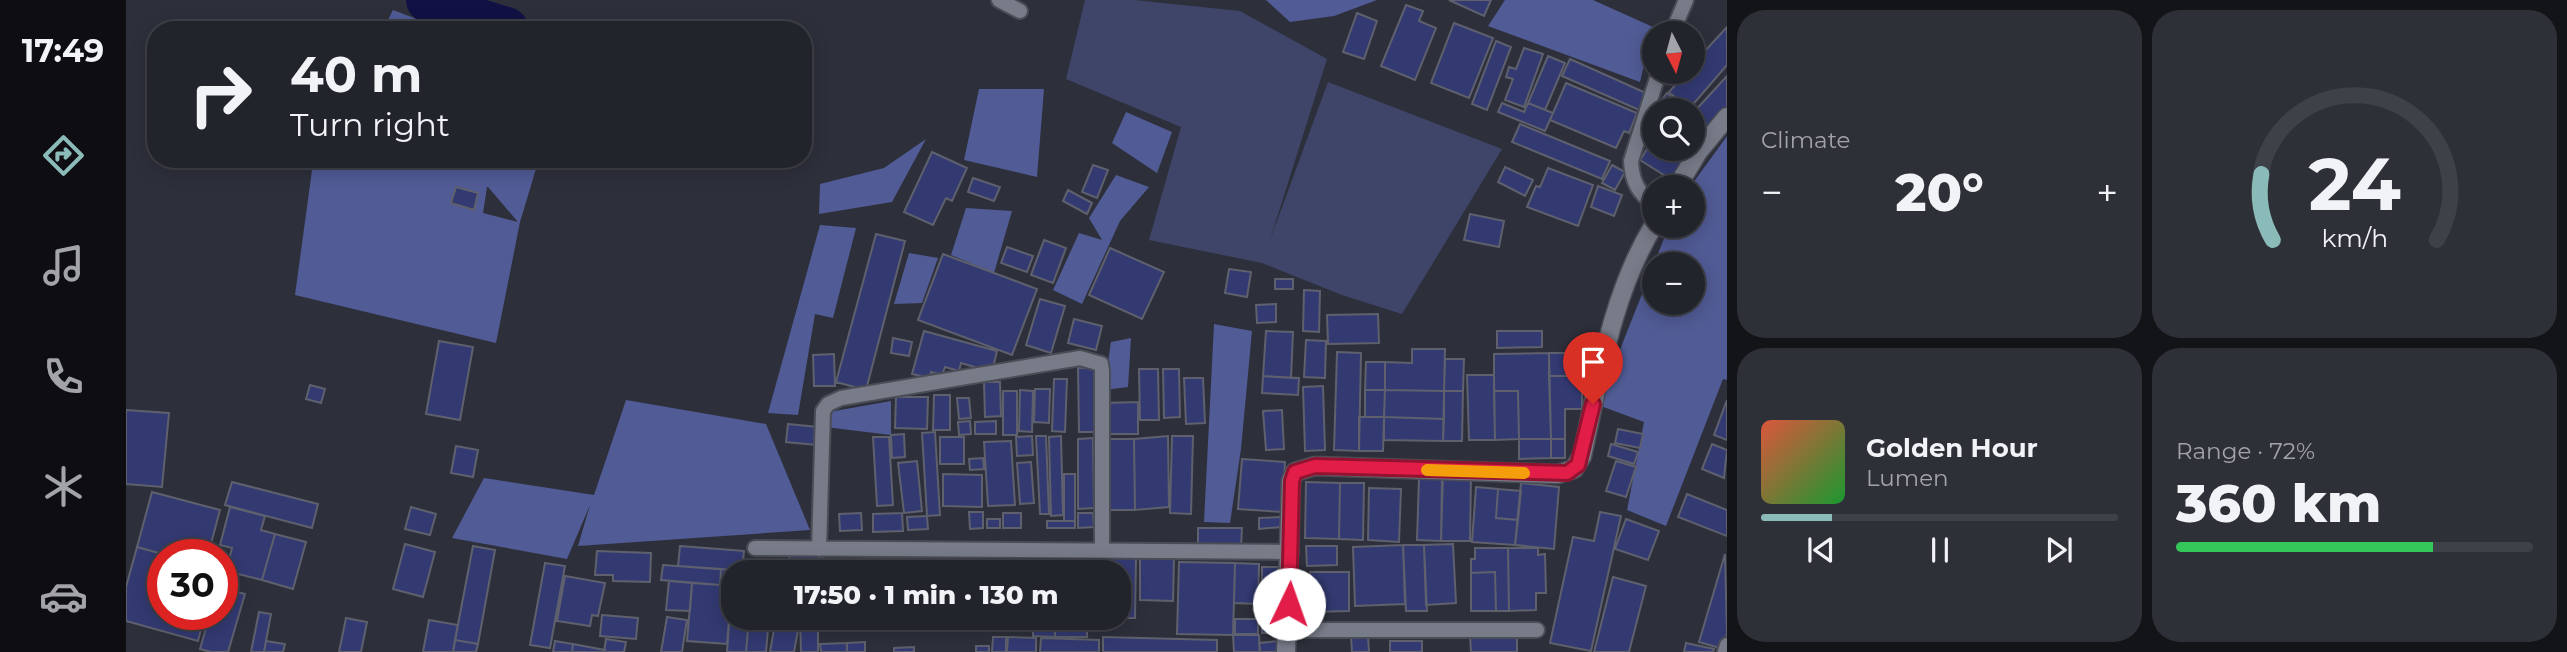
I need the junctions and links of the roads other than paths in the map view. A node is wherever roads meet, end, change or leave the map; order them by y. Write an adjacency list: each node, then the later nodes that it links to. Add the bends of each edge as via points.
1 (999, 0): 3 (lane)
2 (1685, 0): 4 (lane)
3 (1020, 11)
4 (1677, 21)
5 (1655, 84): 8 (lane, via 1631,161 1632,176)
6 (1727, 117): 7 (street)
7 (1684, 175)
8 (1642, 194)
9 (1647, 238): 13 (street, via 1633,264 1604,352 1578,465 1558,474 1303,467 1292,481)
10 (755, 548): 11 (lane)
11 (819, 549): 12 (lane); 12 (lane, via 823,411 828,404 841,398 1080,358 1101,364 1102,371)
12 (1102, 549): 13 (lane)
13 (1292, 552): 14 (street)
14 (1288, 630): 15 (lane); 17 (street)
15 (1537, 630)
16 (1727, 645): 18 (lane)
17 (1286, 652)
18 (1725, 652)

